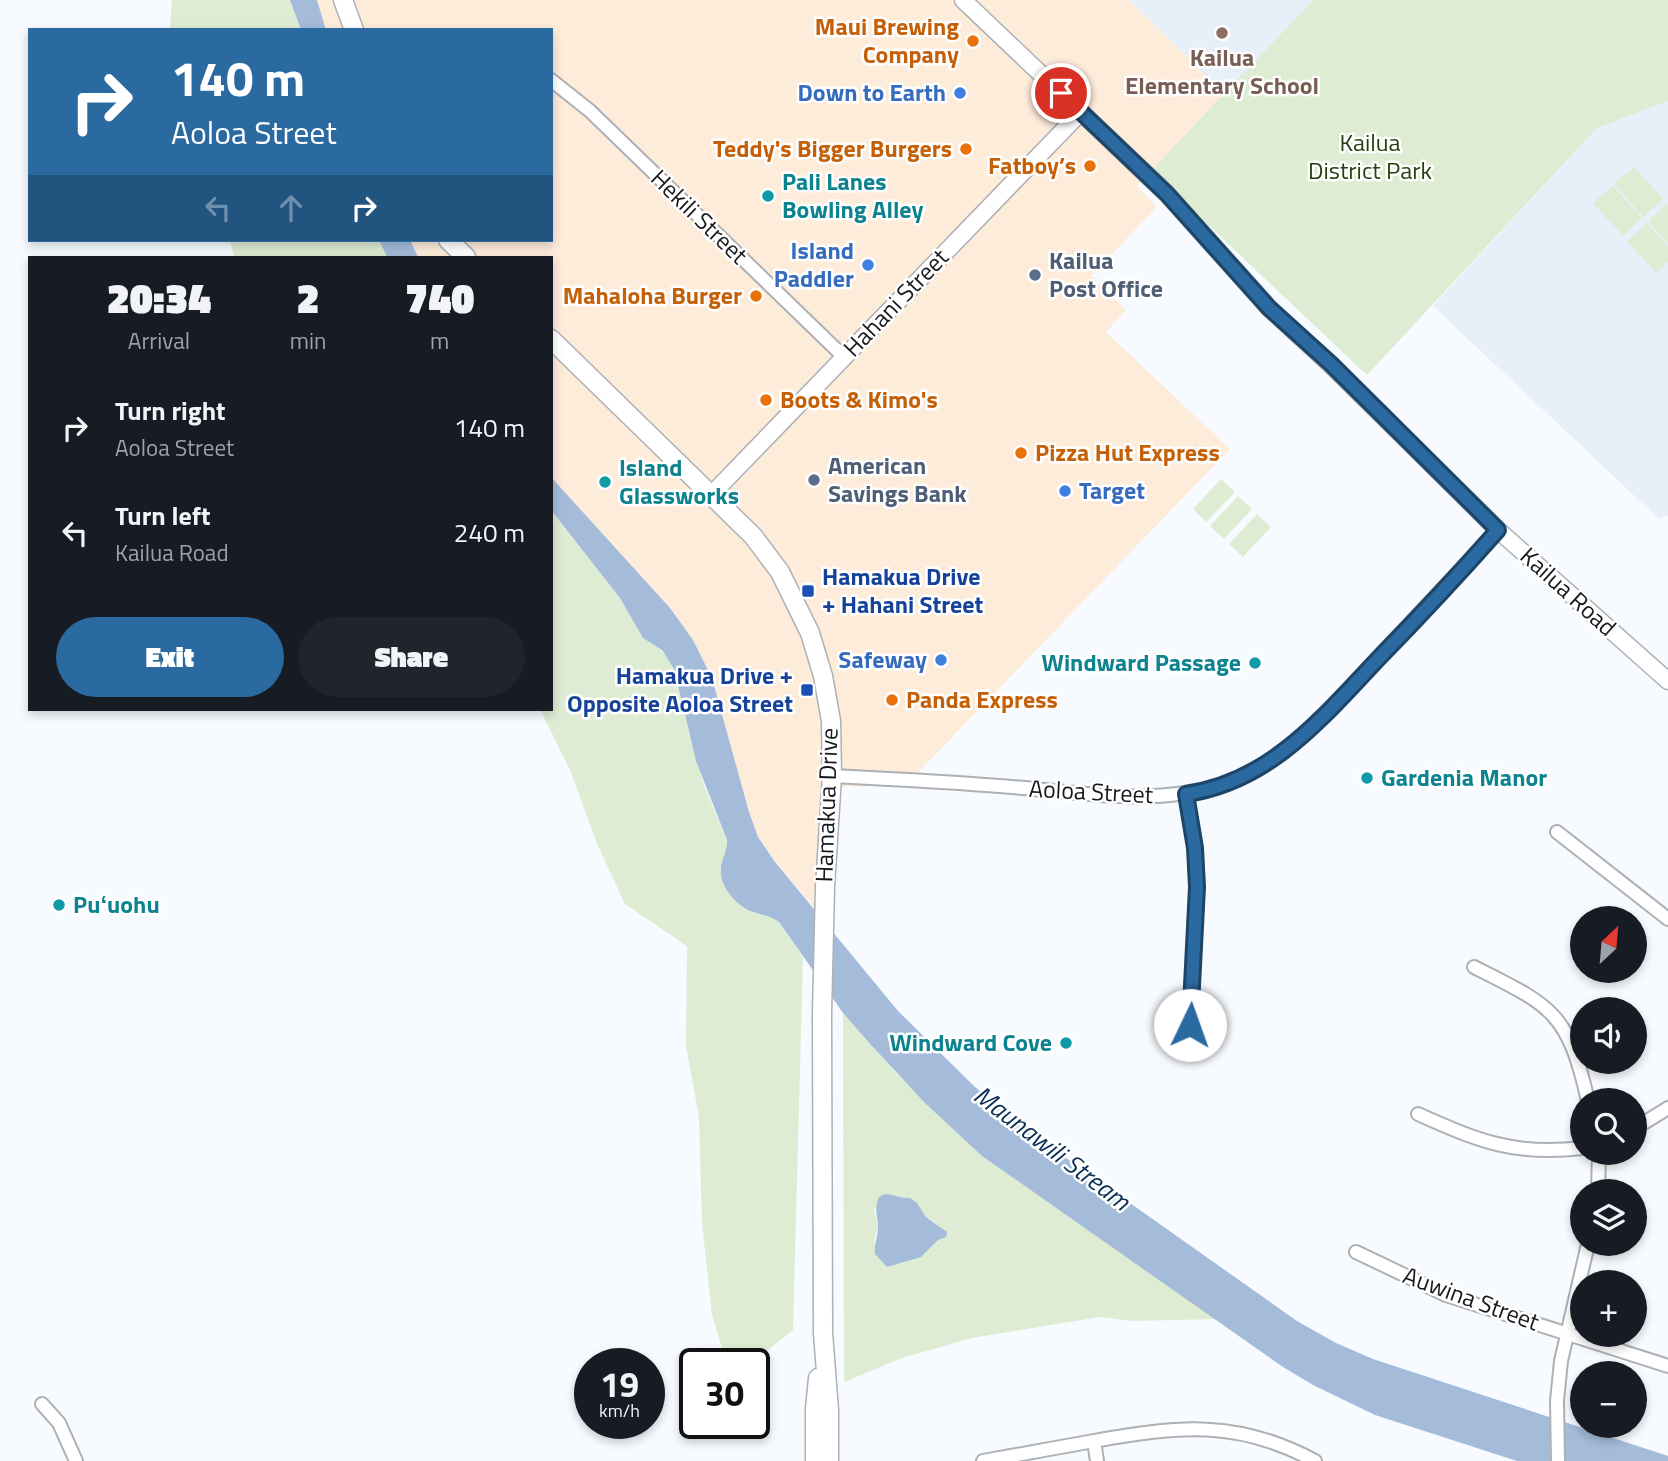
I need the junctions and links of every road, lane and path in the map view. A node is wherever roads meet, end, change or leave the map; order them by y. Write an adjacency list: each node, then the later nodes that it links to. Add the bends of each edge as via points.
1 (343, 0): 3 (main road)
2 (963, 0): 5 (street, Kailua Road)
3 (353, 28)
4 (553, 82): 9 (street, Hekili Street, via 590,111)
5 (1081, 112): 9 (street, Hahani Street); 11 (street, Kailua Road, via 1167,194 1269,308)
6 (450, 242): 7 (main road)
7 (465, 256)
8 (553, 341): 10 (main road, Hamakua Drive)
9 (844, 357): 10 (street, Hahani Street)
10 (712, 494): 13 (main road, Hamakua Drive, via 767,554 801,612 828,699)
11 (1498, 530): 12 (street, Kailua Road); 14 (street, Aoloa Street, via 1293,745 1245,776)
12 (1664, 676)
13 (832, 776): 14 (street, Aoloa Street, via 1133,798); 26 (main road, Hamakua Drive, via 822,1014)
14 (1186, 794): 18 (street, via 1197,887)
15 (1557, 832): 16 (street)
16 (1668, 919)
17 (1474, 967): 19 (street, via 1526,993 1553,1015 1576,1052)
18 (1190, 1025)
19 (1585, 1088)
20 (1668, 1108): 22 (street)
21 (1418, 1114): 23 (street, via 1502,1147)
22 (1647, 1121)
23 (1570, 1149)
24 (1356, 1252): 27 (street, Auwina Street, via 1446,1295)
25 (1585, 1256): 27 (street)
26 (823, 1333): 32 (main road, Hamakua Drive); 33 (main road, Hamakua Drive)
27 (1567, 1333): 28 (street, Auwina Street); 37 (street, via 1557,1401)
28 (1668, 1366)
29 (43, 1405): 31 (street, via 59,1423)
30 (1094, 1441): 34 (street); 35 (street); 36 (street, via 1205,1429 1265,1440)
31 (76, 1461)
32 (815, 1461)
33 (829, 1461)
34 (983, 1461)
35 (1097, 1461)
36 (1315, 1461)
37 (1558, 1461)

